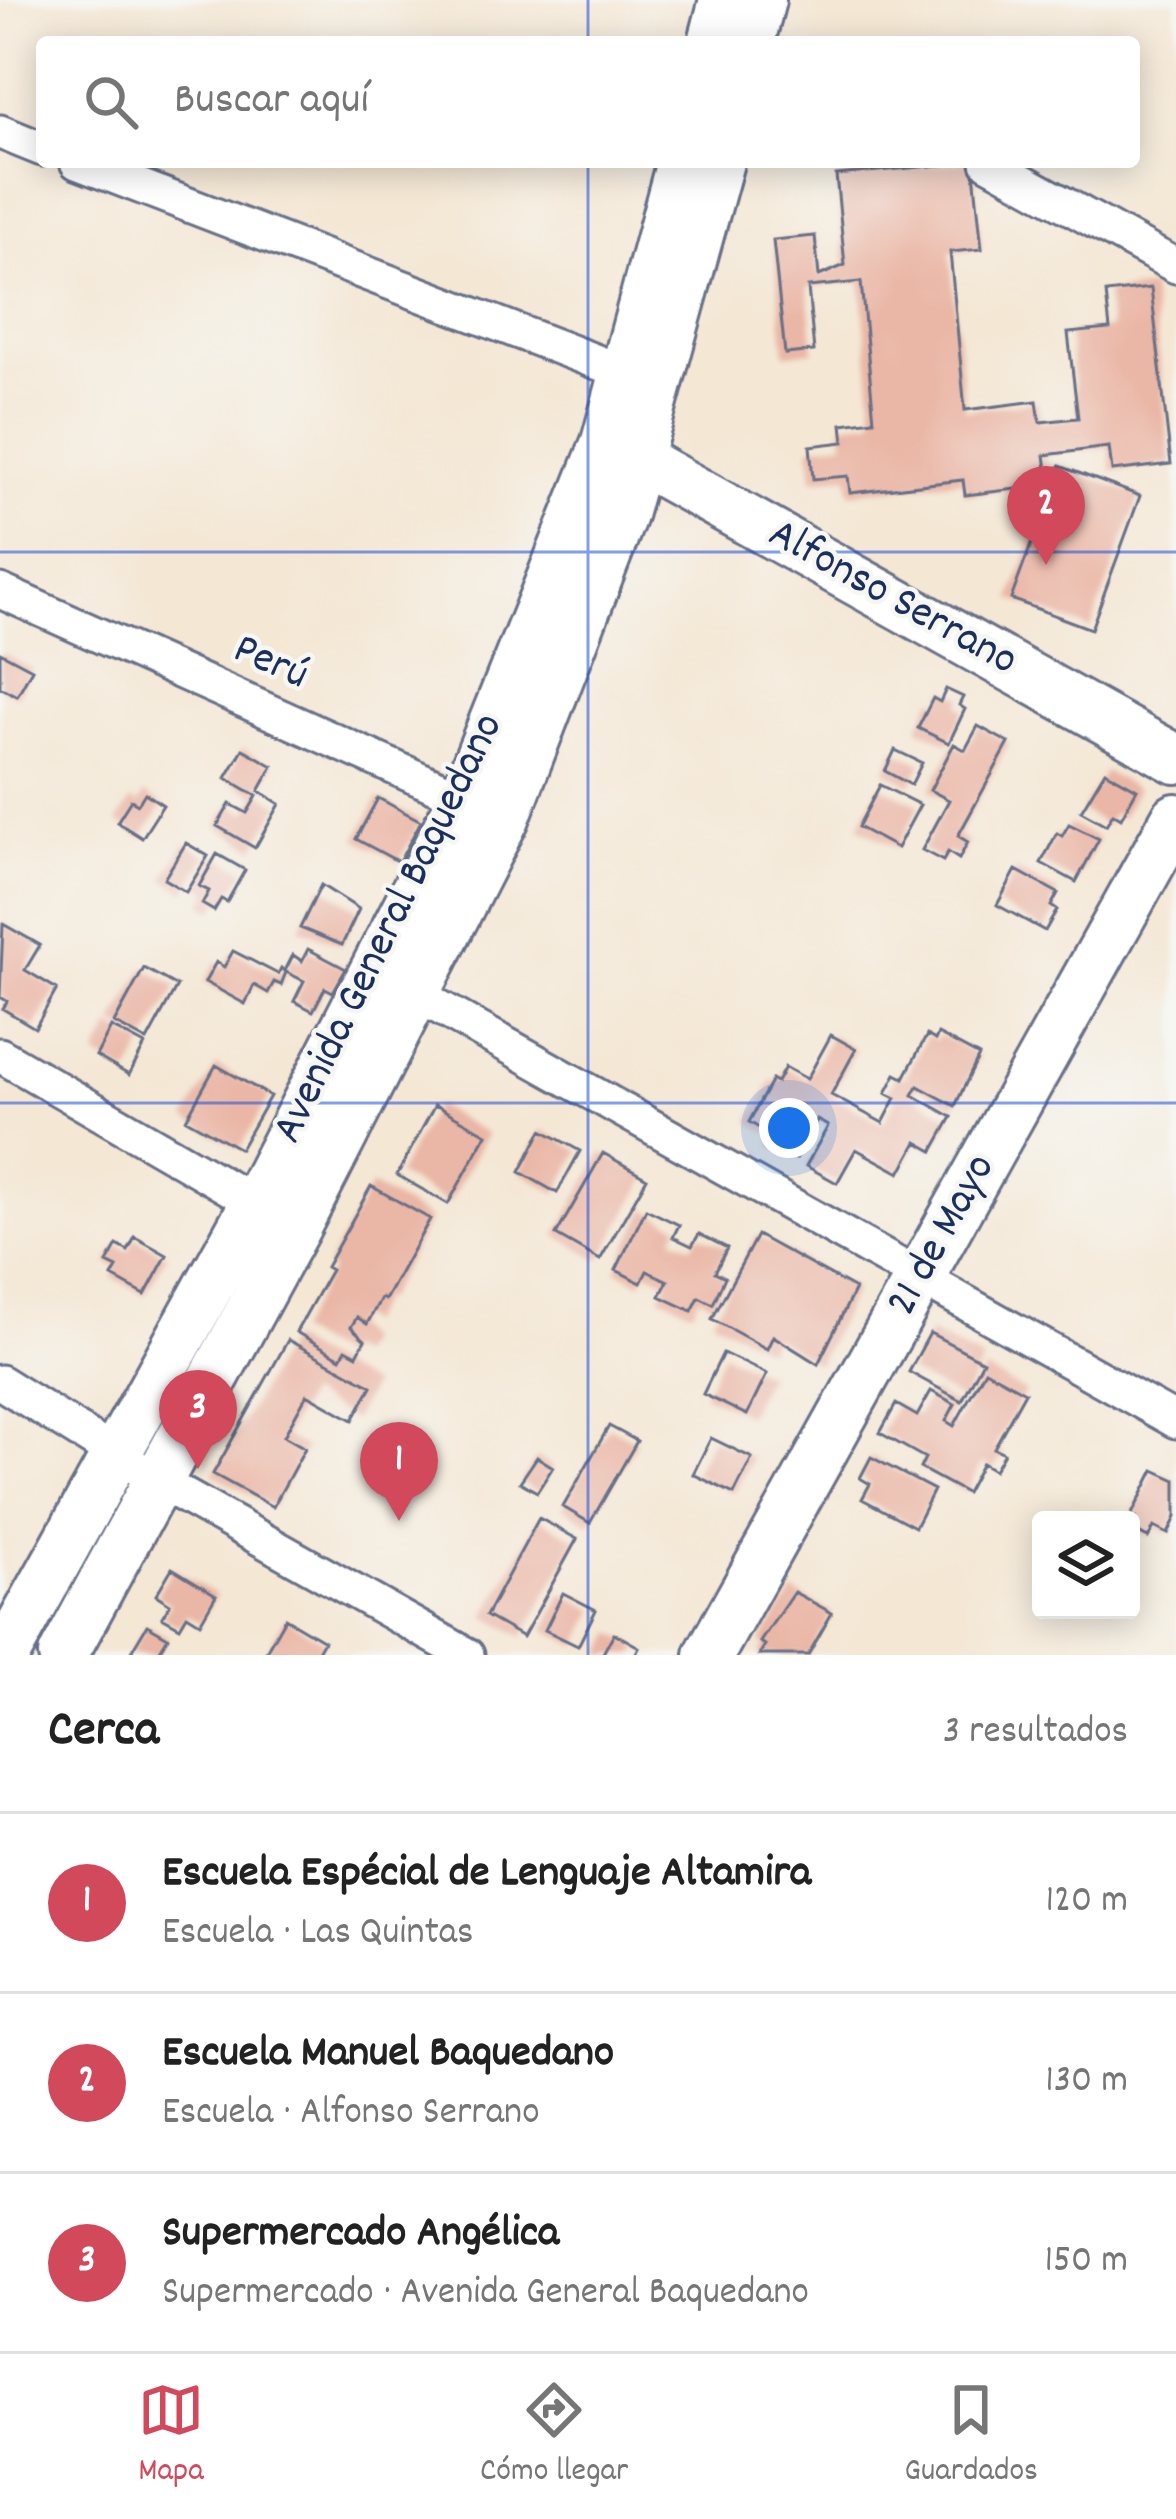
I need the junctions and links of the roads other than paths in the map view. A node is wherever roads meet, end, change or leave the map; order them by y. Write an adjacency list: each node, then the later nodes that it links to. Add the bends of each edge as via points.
1 (0, 133): 2 (street)
2 (36, 147)
3 (92, 168): 8 (street)
4 (680, 168): 8 (main road, Avenida General Baquedano)
5 (716, 168): 8 (main road, Avenida General Baquedano)
6 (999, 168): 7 (street)
7 (1176, 266)
8 (642, 380): 9 (main road, Avenida General Baquedano)
9 (622, 449): 11 (main road, Alfonso Serrano); 12 (main road, Avenida General Baquedano)
10 (0, 591): 12 (street, Perú)
11 (1176, 758)
12 (484, 808): 14 (main road, Avenida General Baquedano); 15 (main road, Avenida General Baquedano)
13 (1176, 818): 19 (main road, 21 de Mayo)
14 (374, 970): 15 (street); 17 (main road, Avenida General Baquedano)
15 (417, 994): 18 (main road, Avenida General Baquedano); 19 (street)
16 (0, 1055): 17 (street)
17 (255, 1203): 18 (street); 22 (main road, Avenida General Baquedano)
18 (296, 1227): 23 (main road, Avenida General Baquedano)
19 (920, 1277): 21 (street); 27 (main road, 21 de Mayo)
20 (0, 1382): 22 (street)
21 (1176, 1420)
22 (118, 1454): 23 (street); 24 (main road, Avenida General Baquedano)
23 (160, 1482): 25 (main road, Avenida General Baquedano); 26 (street)
24 (5, 1655)
25 (63, 1655)
26 (467, 1655)
27 (709, 1655)

